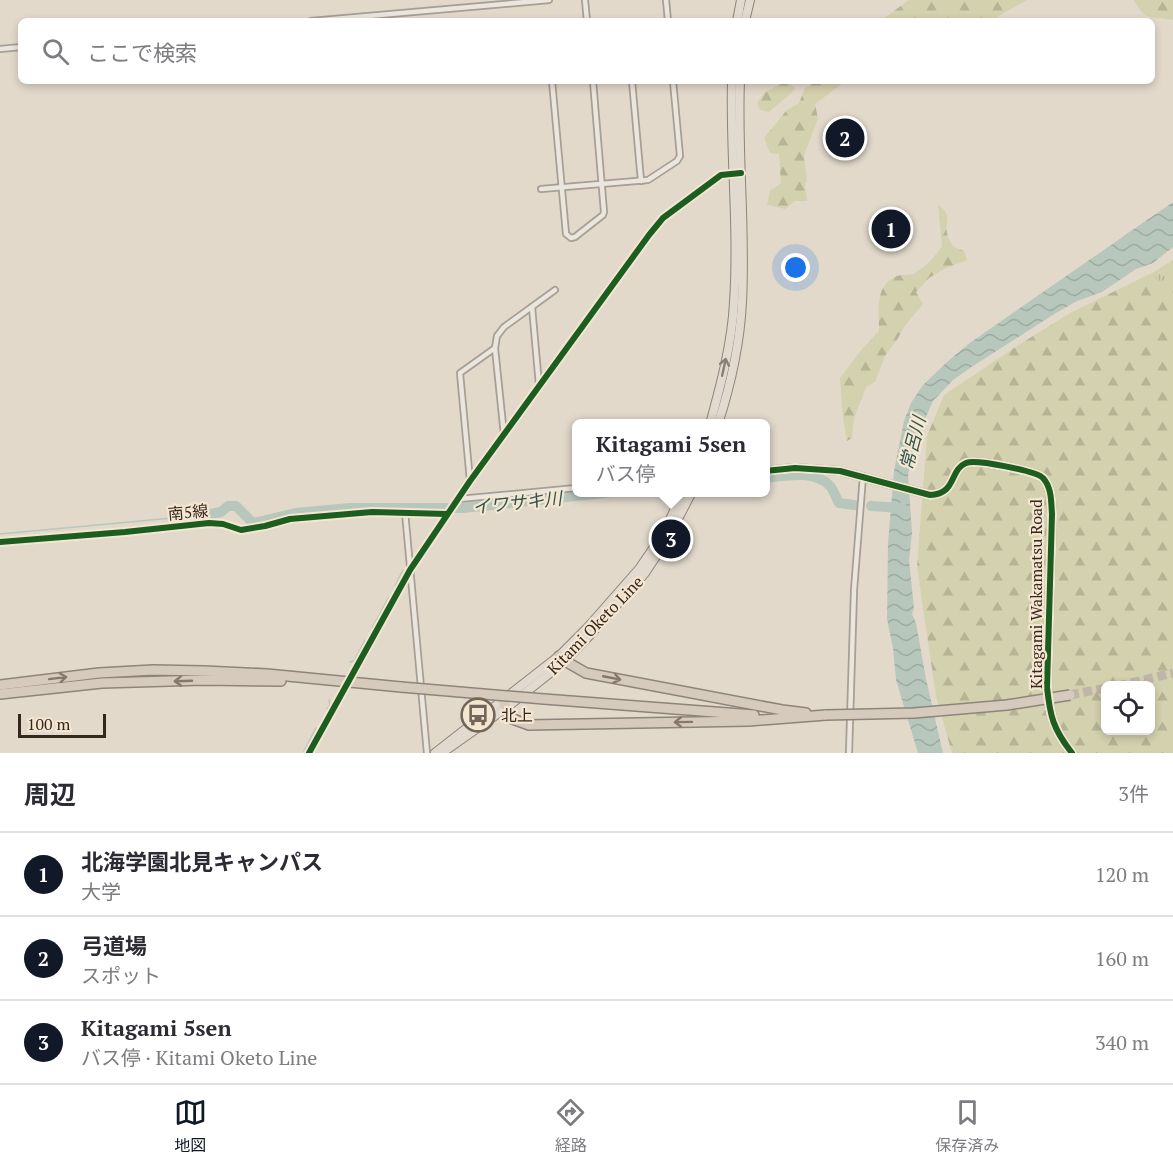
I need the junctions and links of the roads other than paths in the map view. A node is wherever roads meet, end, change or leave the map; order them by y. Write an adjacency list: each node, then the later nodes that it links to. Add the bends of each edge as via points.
1 (549, 0): 6 (street)
2 (585, 0): 8 (street)
3 (666, 0): 9 (street)
4 (741, 0): 10 (main road)
5 (750, 0): 11 (main road)
6 (520, 1): 7 (street)
7 (342, 18)
8 (587, 18)
9 (668, 18)
10 (738, 18)
11 (746, 18)
12 (18, 47): 13 (street)
13 (0, 49)
14 (552, 84): 23 (street)
15 (592, 84): 22 (street)
16 (632, 84): 21 (street)
17 (673, 84): 21 (street, via 680,156)
18 (732, 84): 20 (main road)
19 (740, 84): 20 (main road)
20 (737, 173): 28 (street, via 721,175 663,218); 29 (main road, one-way to 20, via 734,302); 30 (main road, via 742,302 733,367)
21 (641, 181): 22 (street)
22 (602, 184): 23 (street); 23 (street, via 603,215 571,238 566,234)
23 (562, 188): 24 (street)
24 (541, 189)
25 (555, 290): 26 (street)
26 (532, 307): 27 (street, via 504,327); 28 (street)
27 (495, 348): 31 (street); 34 (street, via 460,373)
28 (539, 386): 31 (street)
29 (711, 419)
30 (719, 419)
31 (504, 435): 34 (street)
32 (770, 470): 33 (street, Kitagami Wakamatsu Road, via 826,469)
33 (866, 477): 56 (street, via 854,590); 57 (street, Kitagami Wakamatsu Road, via 930,495 939,495 960,468 978,461 1042,477 1050,490 1052,514 1047,687 1053,724)
34 (470, 482): 38 (street)
35 (572, 488): 38 (street)
36 (681, 497): 43 (main road, Kitami Oketo Line, via 663,534 639,569)
37 (689, 497): 43 (main road, Kitami Oketo Line, via 645,573 599,625)
38 (459, 499): 39 (street)
39 (450, 510): 40 (street, 南5線); 42 (street)
40 (405, 512): 41 (street, 南5線, via 290,519 249,530 209,523); 42 (street)
41 (0, 542)
42 (410, 570): 44 (street); 53 (street)
43 (562, 658): 50 (main road, Kitami Oketo Line); 51 (highway, one-way to 51, via 586,673)
44 (354, 673)
45 (367, 684): 46 (highway, one-way to 45, via 153,670 267,674); 48 (highway, one-way to 48, via 204,680 102,683); 51 (highway, bridge, via 750,715)
46 (0, 685)
47 (343, 691): 52 (street)
48 (0, 694)
49 (1071, 695): 51 (highway, bridge, via 914,713)
50 (505, 704): 51 (highway, one-way to 50, via 749,721 529,725 510,718); 54 (main road, Kitami Oketo Line); 55 (main road, Kitami Oketo Line)
51 (826, 715)
52 (309, 753)
53 (427, 753)
54 (435, 753)
55 (442, 753)
56 (849, 753)
57 (1072, 753)

